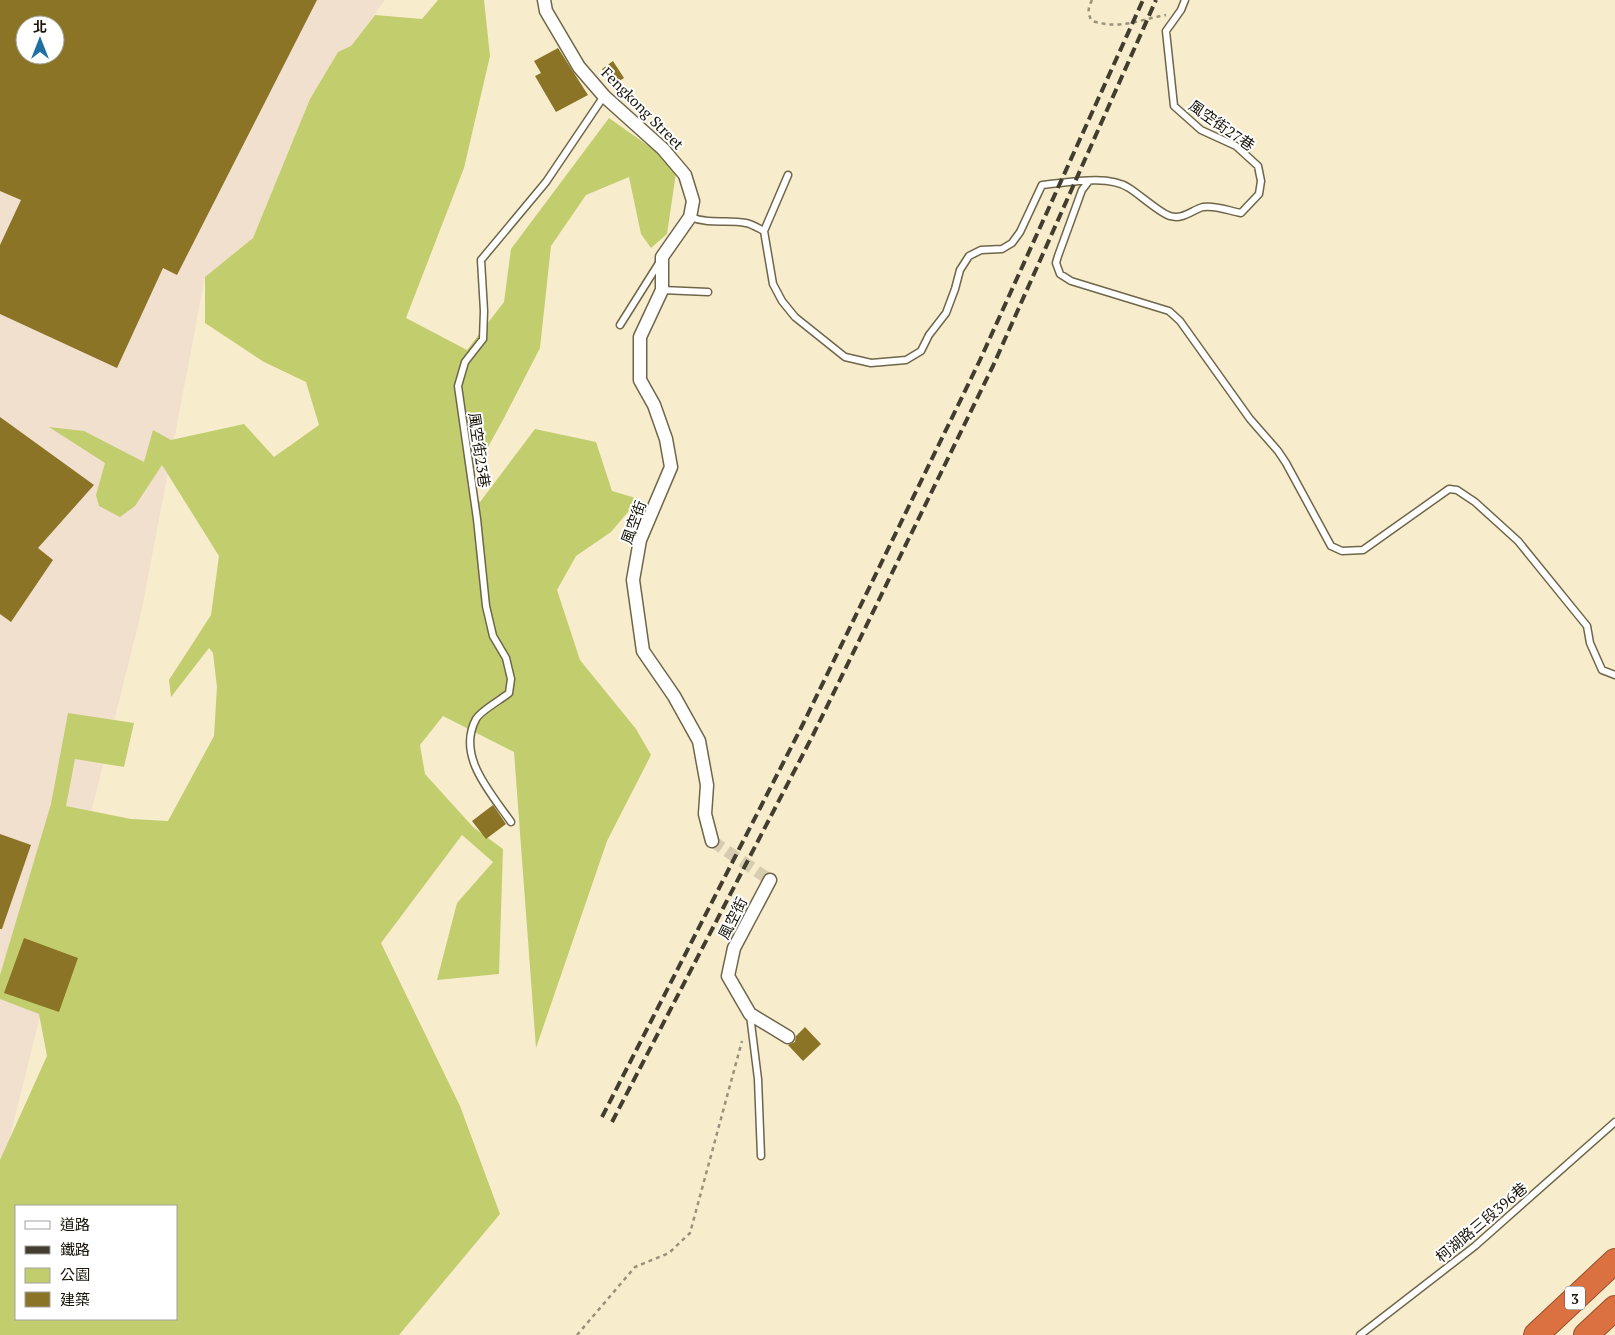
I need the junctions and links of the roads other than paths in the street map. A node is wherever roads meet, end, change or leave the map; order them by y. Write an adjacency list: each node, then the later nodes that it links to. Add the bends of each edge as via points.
1 (544, 0): 3 (street, Fengkong Street, via 546,11 564,43)
2 (1185, 0): 5 (lane, 風空街27巷, via 1166,31 1174,106 1201,130 1236,146 1258,166 1259,194 1241,213 1203,208 1186,215 1170,216 1127,186 1115,181)
3 (604, 96): 6 (street, Fengkong Street, via 663,149 685,175 693,201); 13 (lane, 風空街23巷, via 546,182 481,260 483,339 465,362 458,386 486,606 493,636 506,658 510,678 509,693 477,717 470,736 478,774)
4 (788, 175): 7 (lane)
5 (1089, 181): 7 (lane, 風空街27巷, via 1042,185 1012,244 968,256 946,313 921,351 906,360 871,363 845,357 795,317 773,284); 12 (lane, via 1082,190 1058,256 1056,263 1060,274 1071,281 1169,311 1180,321 1250,419 1278,451 1331,546 1342,551 1363,550 1449,489 1457,490 1518,541 1587,626 1590,643 1602,670)
6 (690, 217): 7 (lane, via 716,223 745,223); 8 (street)
7 (764, 231)
8 (662, 257): 9 (street, 風空街); 11 (lane)
9 (662, 290): 10 (lane); 14 (street, 風空街, via 640,337 640,380 654,405 666,439 671,467 640,540 633,580 643,651 674,696 699,741 707,785 705,814)
10 (708, 292)
11 (620, 325)
12 (1615, 676)
13 (510, 822)
14 (712, 841)
15 (770, 880): 16 (street, 風空街, via 734,948 728,976)
16 (750, 1014): 17 (street, 風空街); 19 (lane, via 758,1079)
17 (788, 1037)
18 (1615, 1122): 22 (lane, 柯湖路三段396巷, via 1475,1246)
19 (761, 1156)
20 (1615, 1261): 23 (highway, 3)
21 (1615, 1308): 24 (highway, 3)
22 (1360, 1335)
23 (1536, 1335)
24 (1586, 1335)

